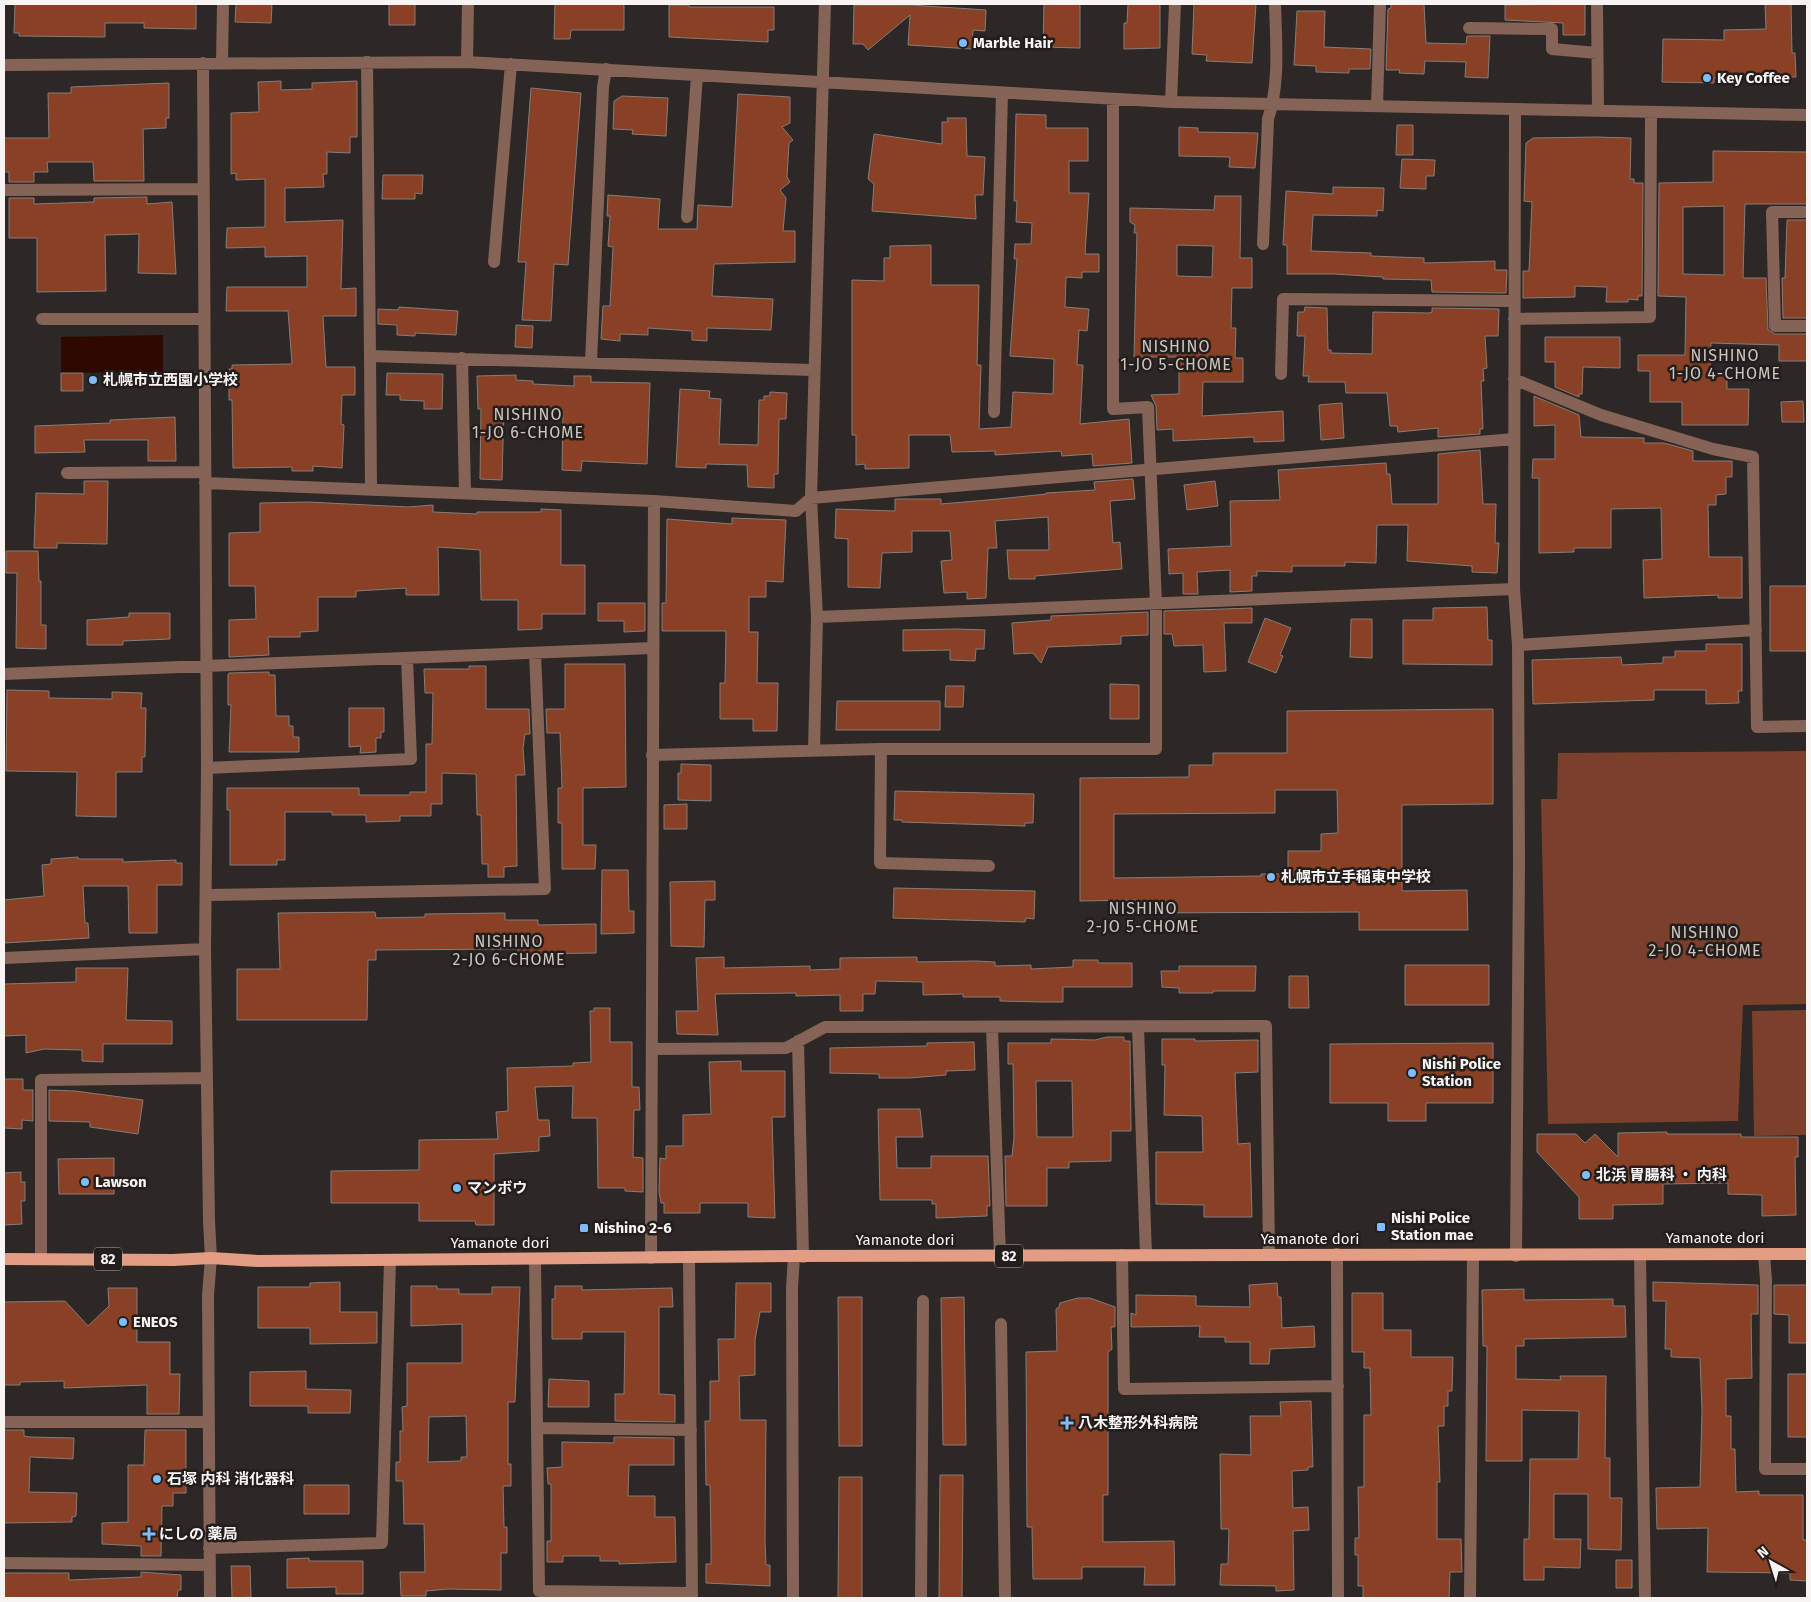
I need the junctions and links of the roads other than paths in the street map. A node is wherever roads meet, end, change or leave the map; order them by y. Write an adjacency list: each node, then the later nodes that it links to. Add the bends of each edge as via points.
1 (222, 4): 13 (street)
2 (468, 4): 11 (street)
3 (825, 4): 18 (street)
4 (1175, 4): 21 (street)
5 (1274, 4): 22 (street)
6 (1380, 4): 23 (street)
7 (1597, 4): 9 (street)
8 (1469, 28): 9 (street, via 1552,30 1552,50)
9 (1598, 53): 25 (street)
10 (366, 62): 11 (street); 13 (street); 39 (street)
11 (467, 62): 14 (street)
12 (203, 63): 13 (street); 15 (street); 28 (street)
13 (222, 63)
14 (511, 64): 16 (street); 33 (street)
15 (4, 65)
16 (606, 69): 17 (street); 41 (street, via 602,97)
17 (697, 75): 18 (street); 31 (street)
18 (822, 82): 19 (street); 42 (street)
19 (1002, 93): 20 (street); 45 (street)
20 (1112, 100): 21 (street); 47 (street, via 1113,408 1148,407)
21 (1171, 102): 22 (street)
22 (1273, 104): 23 (street); 32 (street, via 1268,119)
23 (1377, 106): 24 (street)
24 (1515, 109): 25 (street); 34 (street)
25 (1598, 110): 26 (street)
26 (1651, 112): 27 (street); 36 (street, via 1650,316)
27 (1807, 115)
28 (204, 189): 29 (street); 37 (street)
29 (4, 190)
30 (1807, 212): 38 (street, via 1772,212 1775,326)
31 (687, 216)
32 (1263, 244)
33 (494, 262)
34 (1514, 301): 36 (street); 43 (street, via 1283,299)
35 (42, 319): 37 (street)
36 (1514, 319): 44 (street)
37 (204, 320): 49 (street)
38 (1807, 326)
39 (370, 356): 40 (street); 50 (street)
40 (462, 358): 41 (street); 51 (street)
41 (591, 362): 42 (street)
42 (813, 370): 52 (street)
43 (1281, 374)
44 (1514, 379): 46 (street); 57 (street, via 1601,415 1713,449 1753,457)
45 (994, 412)
46 (1514, 439): 47 (street); 54 (street)
47 (1150, 469): 52 (street); 55 (street)
48 (67, 473): 49 (street)
49 (205, 478): 50 (street); 62 (street)
50 (371, 490): 51 (street)
51 (465, 493): 53 (street)
52 (811, 498): 53 (street, via 796,511); 56 (street)
53 (654, 501): 59 (street)
54 (1514, 589): 55 (street); 58 (street)
55 (1156, 604): 56 (street); 65 (street, via 1156,749)
56 (817, 617): 66 (street)
57 (1756, 630): 58 (street); 64 (street, via 1757,727)
58 (1518, 645): 87 (street)
59 (653, 648): 60 (street); 67 (street)
60 (534, 653): 61 (street); 70 (street, via 545,889)
61 (407, 658): 62 (street); 68 (street, via 412,759)
62 (206, 666): 63 (street); 68 (street)
63 (4, 674)
64 (1807, 726)
65 (881, 749): 66 (street); 69 (street, via 880,863)
66 (814, 751): 67 (street)
67 (652, 755): 76 (street)
68 (207, 768): 70 (street)
69 (989, 866)
70 (207, 895): 71 (street)
71 (205, 949): 72 (street); 77 (street)
72 (4, 958)
73 (992, 1027): 74 (street); 75 (street, via 825,1027); 84 (street)
74 (1138, 1027): 81 (street); 82 (street, via 1266,1026)
75 (798, 1041): 76 (street, via 786,1048); 88 (street)
76 (652, 1049): 92 (street)
77 (206, 1078): 90 (street, via 41,1080); 91 (street)
78 (1338, 1254): 82 (main road, Yamanote dori / 82); 86 (main road, Yamanote dori / 82); 98 (street)
79 (1764, 1254): 80 (main road, Yamanote dori / 82); 83 (main road, Yamanote dori / 82); 103 (street, via 1765,1469)
80 (1807, 1254)
81 (1146, 1255): 82 (main road, Yamanote dori / 82); 85 (main road, Yamanote dori / 82)
82 (1268, 1255)
83 (1640, 1255): 87 (main road, Yamanote dori / 82); 114 (street)
84 (1000, 1256): 85 (main road, Yamanote dori / 82); 88 (main road, Yamanote dori / 82)
85 (1122, 1256): 98 (street, via 1124,1389)
86 (1473, 1256): 87 (main road, Yamanote dori / 82); 113 (street)
87 (1516, 1256)
88 (798, 1257): 93 (main road, Yamanote dori / 82); 109 (street, via 792,1288)
89 (4, 1258): 90 (main road, Yamanote dori / 82)
90 (41, 1258): 91 (main road, Yamanote dori / 82)
91 (211, 1258): 95 (main road, Yamanote dori / 82); 100 (street, via 208,1295)
92 (651, 1258): 93 (main road, Yamanote dori / 82); 94 (main road, Yamanote dori / 82)
93 (689, 1258): 102 (street)
94 (535, 1259): 95 (main road, Yamanote dori / 82); 101 (street)
95 (390, 1260): 104 (street, via 382,1543)
96 (923, 1301): 110 (street)
97 (1000, 1324): 111 (street)
98 (1338, 1386): 112 (street)
99 (4, 1422): 100 (street)
100 (209, 1422): 104 (street)
101 (537, 1428): 102 (street); 107 (street, via 539,1591)
102 (691, 1430): 107 (street)
103 (1807, 1469)
104 (209, 1548): 106 (street)
105 (4, 1562): 106 (street)
106 (209, 1565): 108 (street)
107 (692, 1596)
108 (210, 1598)
109 (793, 1598)
110 (921, 1598)
111 (1004, 1598)
112 (1338, 1598)
113 (1470, 1598)
114 (1645, 1598)

